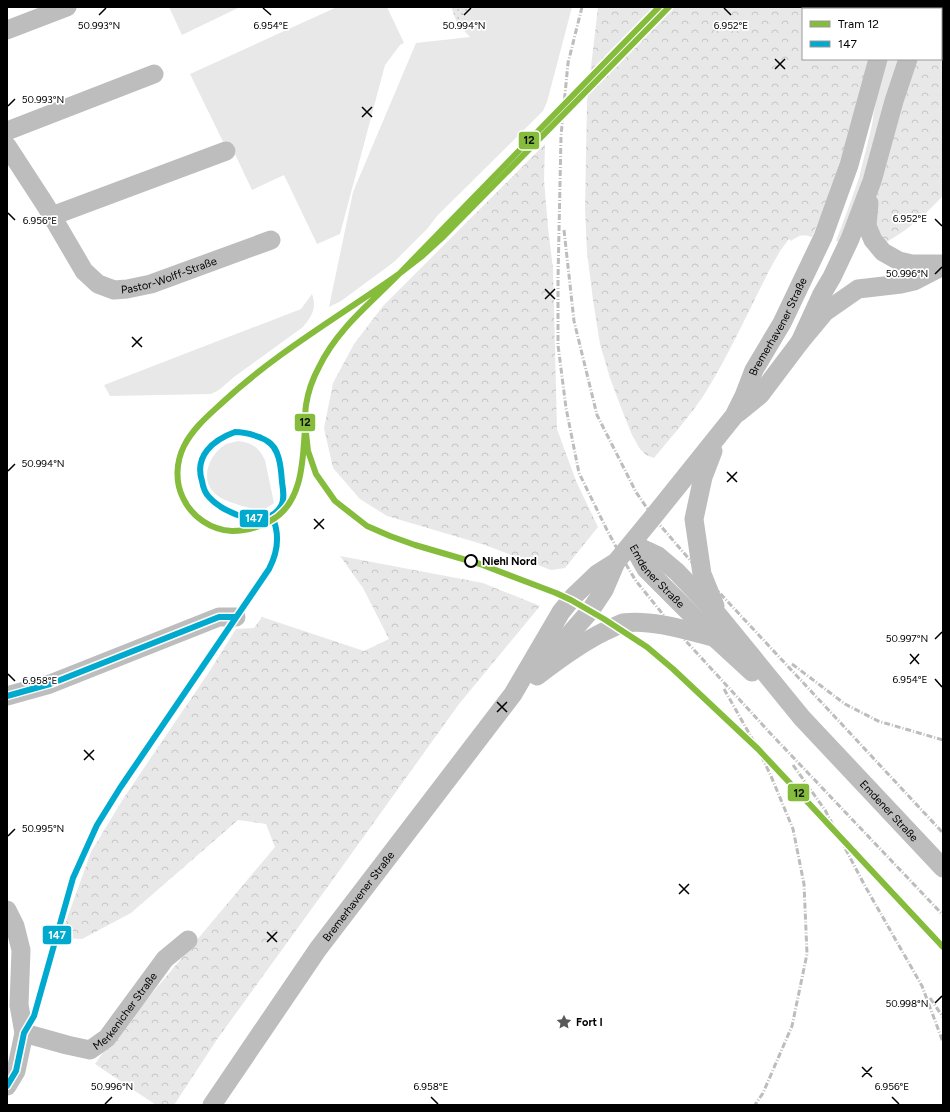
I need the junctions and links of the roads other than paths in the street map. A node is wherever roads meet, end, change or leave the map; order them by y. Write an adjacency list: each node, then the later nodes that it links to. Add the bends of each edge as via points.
1 (67, 7): 2 (street)
2 (7, 30)
3 (878, 60): 11 (street, Bremerhavener Straße, via 849,165)
4 (908, 60): 9 (street, Bremerhavener Straße)
5 (154, 74): 6 (street)
6 (7, 131)
7 (7, 146): 10 (street, Pastor-Wolff-Straße)
8 (226, 151): 10 (street)
9 (872, 181): 13 (street, Bremerhavener Straße, via 867,226 873,240 883,252 912,264); 14 (street, Bremerhavener Straße)
10 (52, 216): 12 (street, Pastor-Wolff-Straße, via 84,271 98,284 114,290 151,284)
11 (823, 237): 14 (street, Bremerhavener Straße, via 825,262); 17 (street, Bremerhavener Straße, via 782,323 754,370 744,396)
12 (271, 240)
13 (943, 265): 15 (street, Bremerhavener Straße, via 914,281)
14 (832, 277): 15 (street, Bremerhavener Straße, via 833,281); 16 (street, Bremerhavener Straße)
15 (858, 289): 16 (street, Bremerhavener Straße, via 825,312)
16 (800, 342): 17 (street, Bremerhavener Straße, via 760,395)
17 (728, 423): 18 (street, Bremerhavener Straße); 20 (street, Emdener Straße, via 710,457 694,519 702,574)
18 (632, 544): 19 (street, Bremerhavener Straße); 20 (street, Emdener Straße, via 658,556); 22 (street, Emdener Straße, via 646,569)
19 (616, 562): 23 (street, Bremerhavener Straße, via 604,590 590,611); 24 (street, Bremerhavener Straße, via 597,574 561,612)
20 (718, 615): 26 (street, Emdener Straße)
21 (236, 617): 25 (street, via 219,618 50,684)
22 (714, 637): 23 (street, Emdener Straße, via 642,622 622,624 602,632); 26 (street, Emdener Straße)
23 (537, 676): 24 (street, Bremerhavener Straße)
24 (513, 694): 32 (street, Bremerhavener Straße, via 318,949)
25 (7, 696)
26 (802, 718): 27 (street, Emdener Straße)
27 (943, 868)
28 (7, 910): 30 (street, via 15,926 21,950 19,1005)
29 (188, 940): 30 (street, Merkenicher Straße, via 165,959 107,1038 90,1050)
30 (24, 1033): 31 (street, via 16,1071)
31 (7, 1086)
32 (212, 1105)

